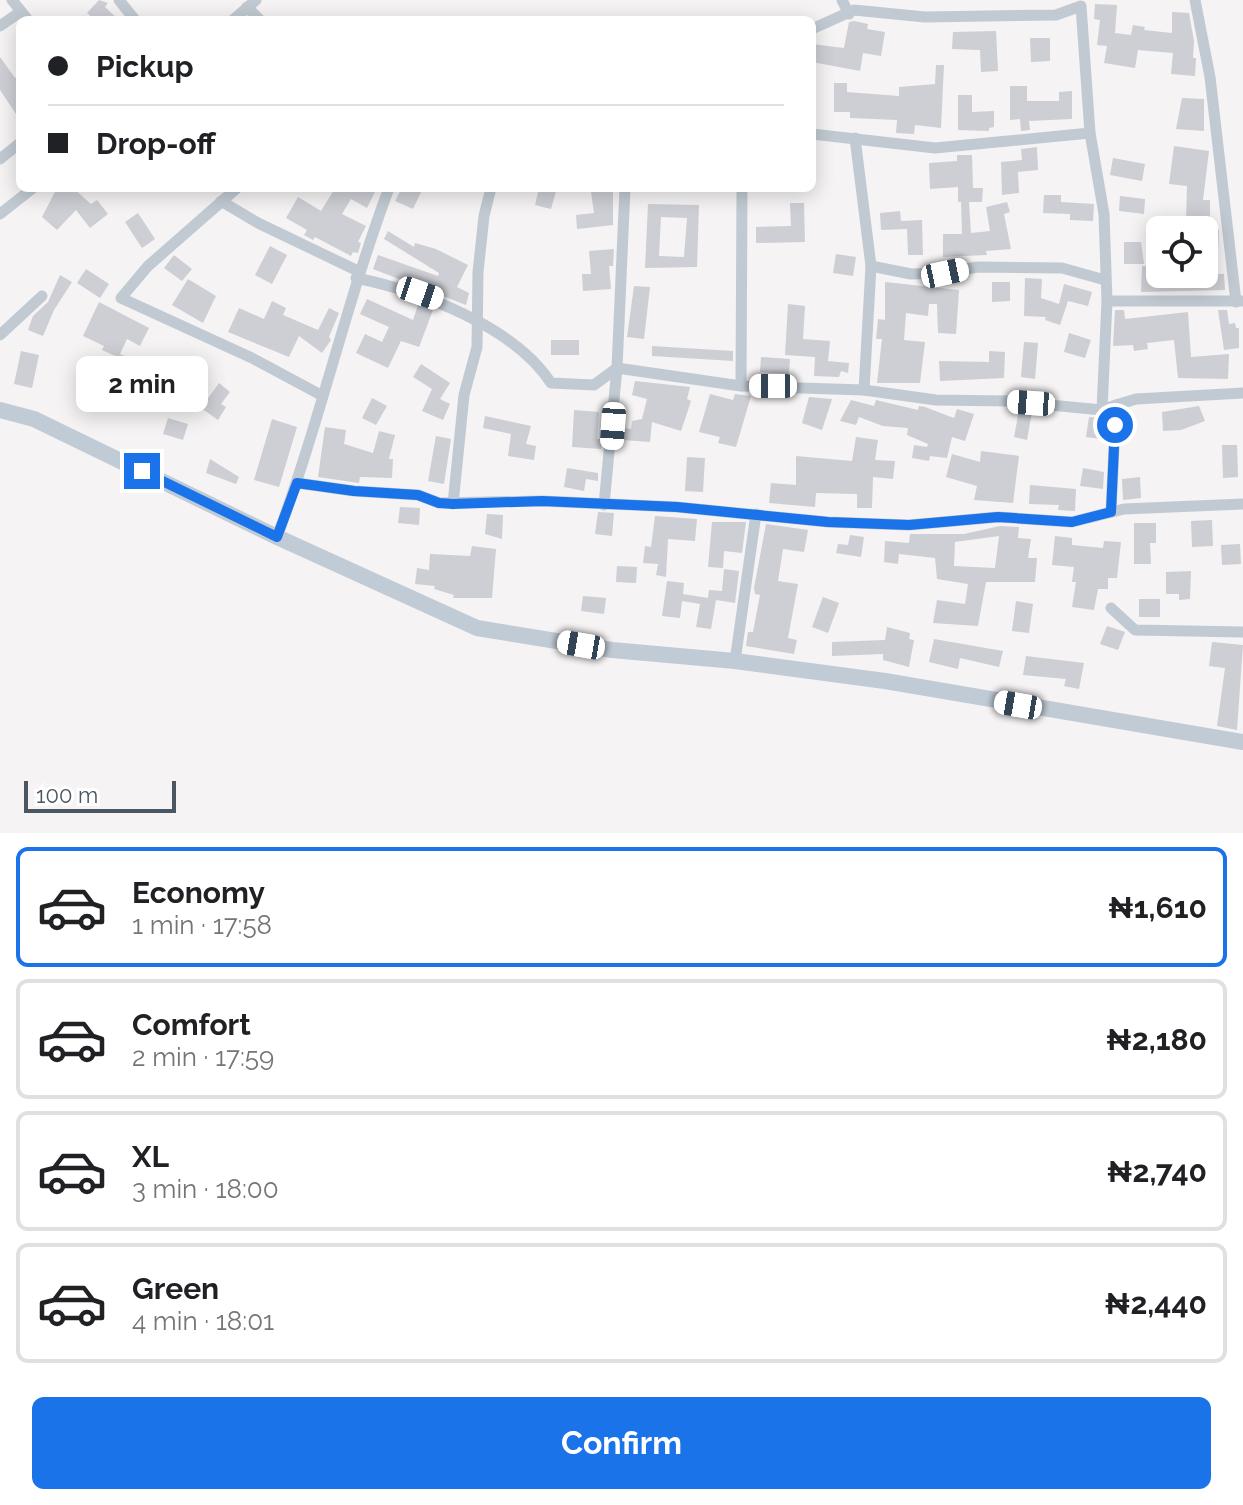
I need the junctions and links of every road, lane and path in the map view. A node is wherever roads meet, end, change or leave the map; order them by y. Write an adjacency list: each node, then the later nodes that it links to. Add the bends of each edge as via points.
1 (12, 0): 6 (street)
2 (119, 0): 7 (street)
3 (842, 0): 5 (street)
4 (1195, 0): 27 (street)
5 (849, 14): 8 (street); 9 (street, via 854,10 913,18 1056,15 1081,6)
6 (24, 16)
7 (132, 16)
8 (816, 27)
9 (1090, 133): 11 (street, via 935,148); 24 (street, via 1104,214)
10 (816, 134): 11 (street)
11 (855, 138): 22 (street)
12 (16, 146): 13 (street)
13 (0, 159)
14 (28, 192): 21 (street)
15 (232, 192): 20 (street)
16 (388, 192): 23 (street)
17 (490, 192): 28 (street, via 478,272)
18 (625, 192): 30 (street)
19 (742, 192): 31 (street)
20 (221, 201): 23 (street); 34 (street, via 148,266 121,298)
21 (0, 214)
22 (871, 266): 24 (street, via 911,274 977,267 1062,268); 32 (street)
23 (357, 275): 28 (street, via 438,299); 34 (street)
24 (1105, 280): 26 (street)
25 (42, 296): 29 (street)
26 (1107, 301): 27 (street); 37 (street)
27 (1240, 302)
28 (478, 323): 30 (street, via 539,365 551,383 594,385); 39 (street, via 464,395)
29 (0, 335)
30 (617, 368): 31 (street); 41 (street)
31 (741, 386): 32 (street)
32 (864, 390): 37 (street)
33 (1243, 393): 35 (street, via 1136,399)
34 (321, 395): 38 (street)
35 (1116, 405): 37 (street); 42 (street)
36 (0, 410): 44 (street, via 34,419)
37 (1102, 410)
38 (297, 483): 39 (street, via 418,495); 44 (street)
39 (453, 504): 41 (street)
40 (1243, 504): 42 (street)
41 (604, 505): 43 (street)
42 (1111, 512): 43 (street, via 1072,522 998,517 909,525)
43 (756, 514): 47 (street)
44 (277, 537): 47 (street, via 477,628 612,650)
45 (1111, 608): 46 (street, via 1135,630)
46 (1243, 632)
47 (735, 661): 48 (street)
48 (1243, 742)

